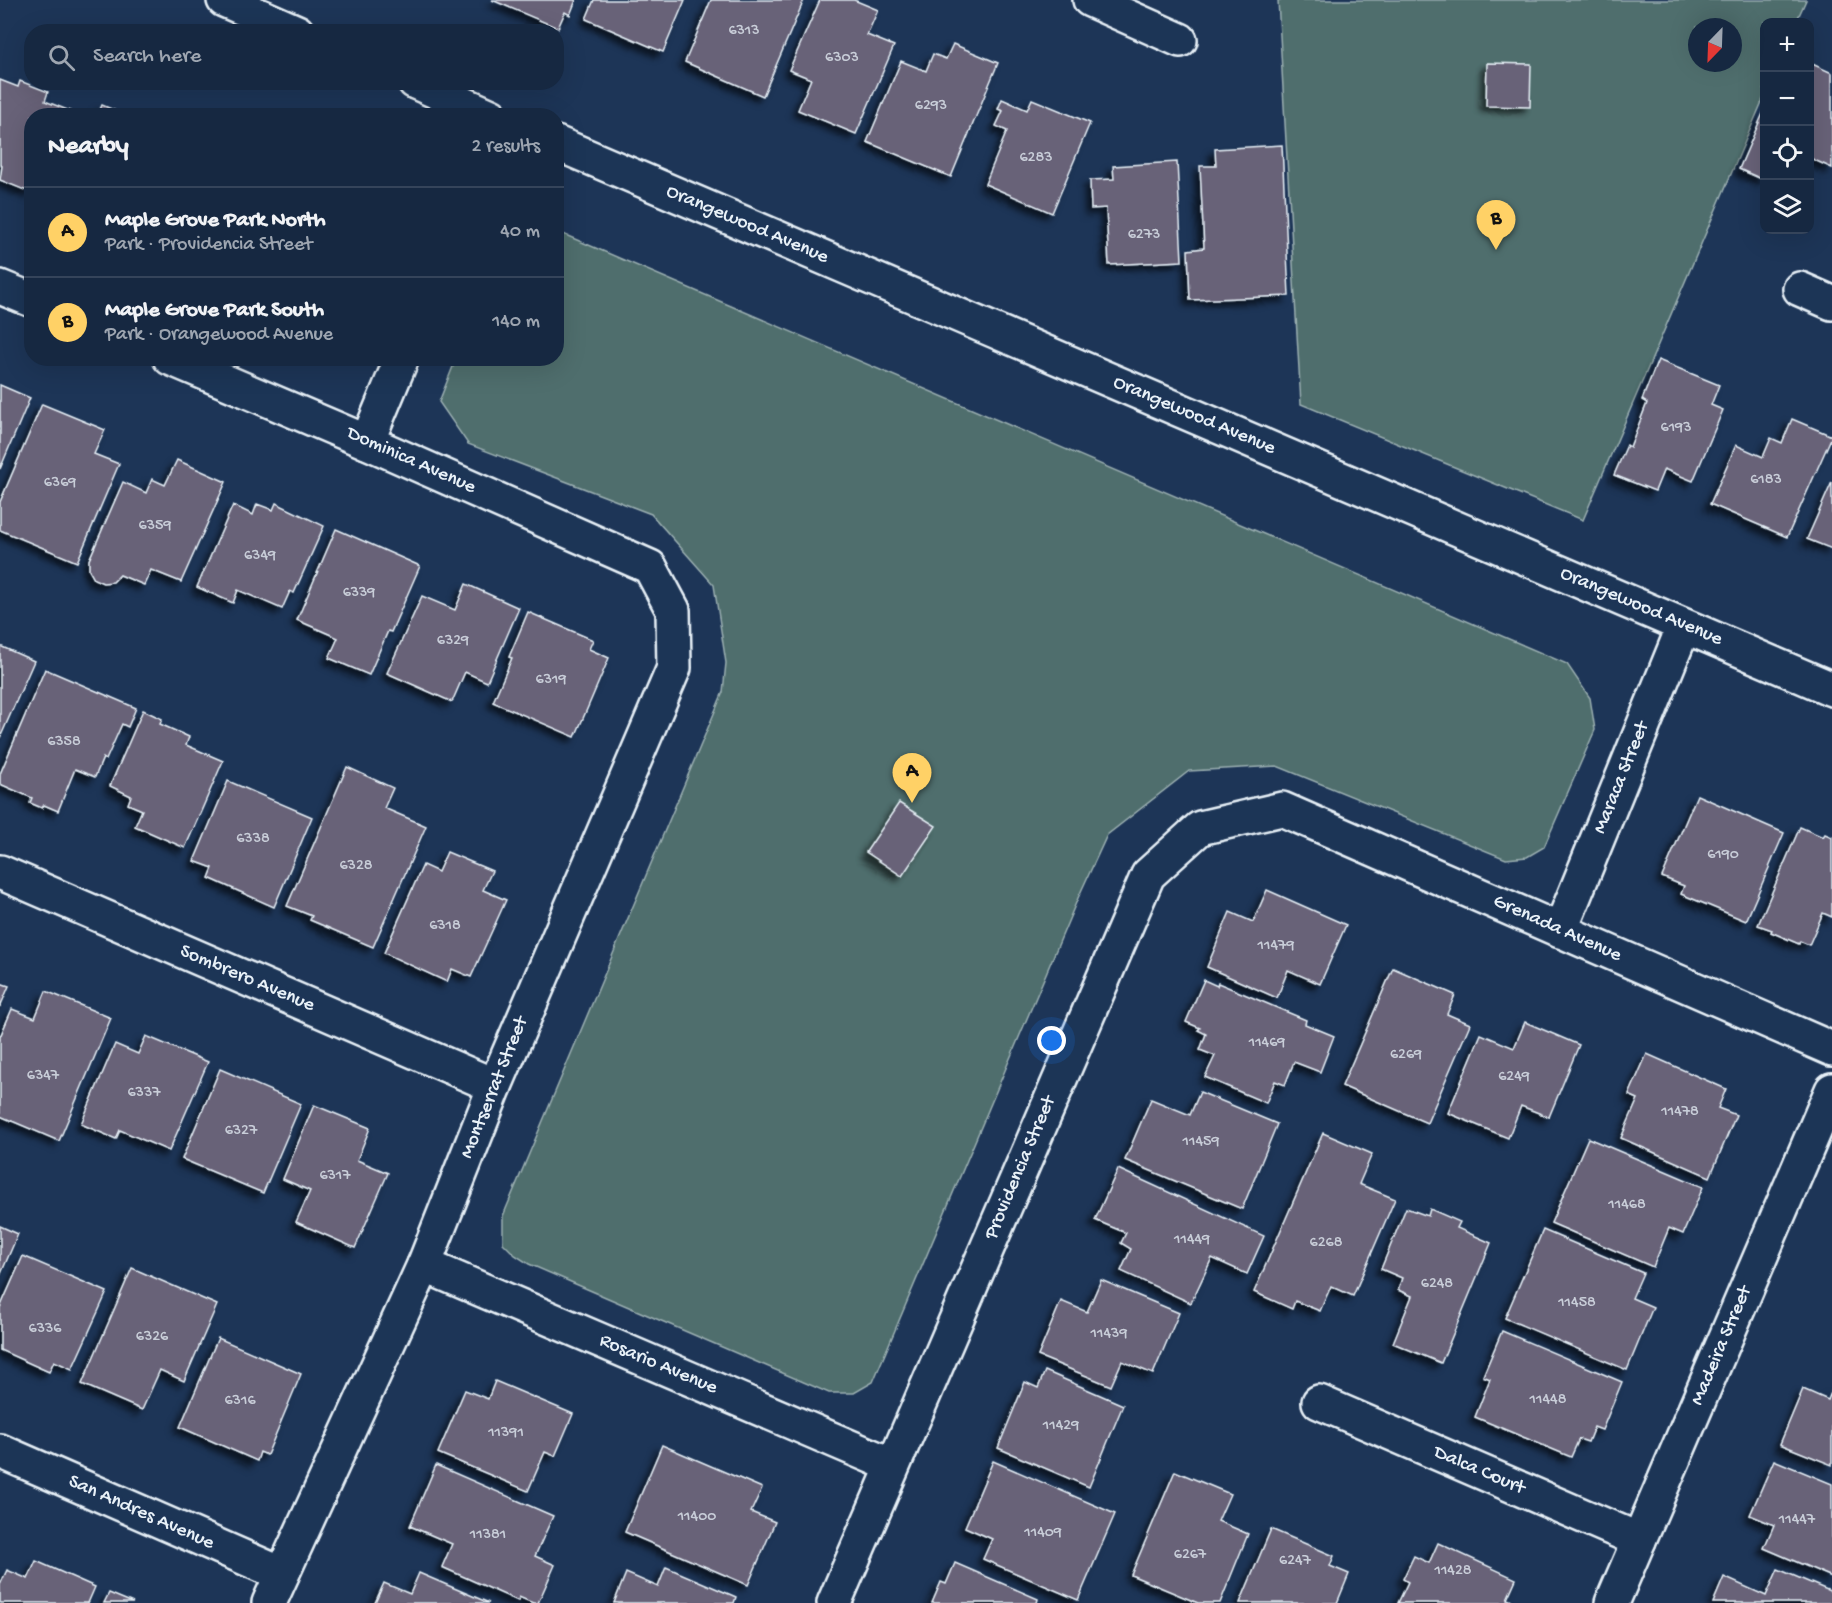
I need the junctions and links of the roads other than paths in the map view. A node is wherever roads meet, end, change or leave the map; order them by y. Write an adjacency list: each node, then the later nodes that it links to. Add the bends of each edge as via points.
1 (224, 0): 3 (street)
2 (1090, 0): 4 (street)
3 (279, 24)
4 (1180, 40)
5 (433, 90): 6 (street)
6 (473, 108)
7 (564, 146): 16 (street, Orangewood Avenue)
8 (0, 287): 10 (street)
9 (1800, 289): 11 (street)
10 (24, 297)
11 (1832, 303)
12 (189, 366): 14 (street, Dominica Avenue)
13 (399, 366): 14 (street)
14 (367, 442): 15 (street, Dominica Avenue)
15 (650, 567): 22 (street, Montserrat Street, via 674,610 674,668)
16 (1684, 626): 17 (street, Orangewood Avenue); 20 (street, Maraca Street)
17 (1832, 689)
18 (1282, 809): 20 (street, Grenada Avenue); 27 (street, Providencia Street, via 1200,828 1148,875)
19 (0, 872): 22 (street, Sombrero Avenue)
20 (1560, 931): 21 (street, Grenada Avenue)
21 (1832, 1049)
22 (495, 1086): 24 (street, Montserrat Street)
23 (1832, 1089): 28 (street, Madeira Street)
24 (424, 1265): 27 (street, Rosario Avenue); 29 (street, Montserrat Street)
25 (1319, 1402): 28 (street, Dalca Court)
26 (0, 1451): 29 (street, San Andres Avenue)
27 (892, 1465): 30 (street, Providencia Street)
28 (1639, 1540): 31 (street, Madeira Street)
29 (275, 1589)
30 (834, 1603)
31 (1612, 1603)

